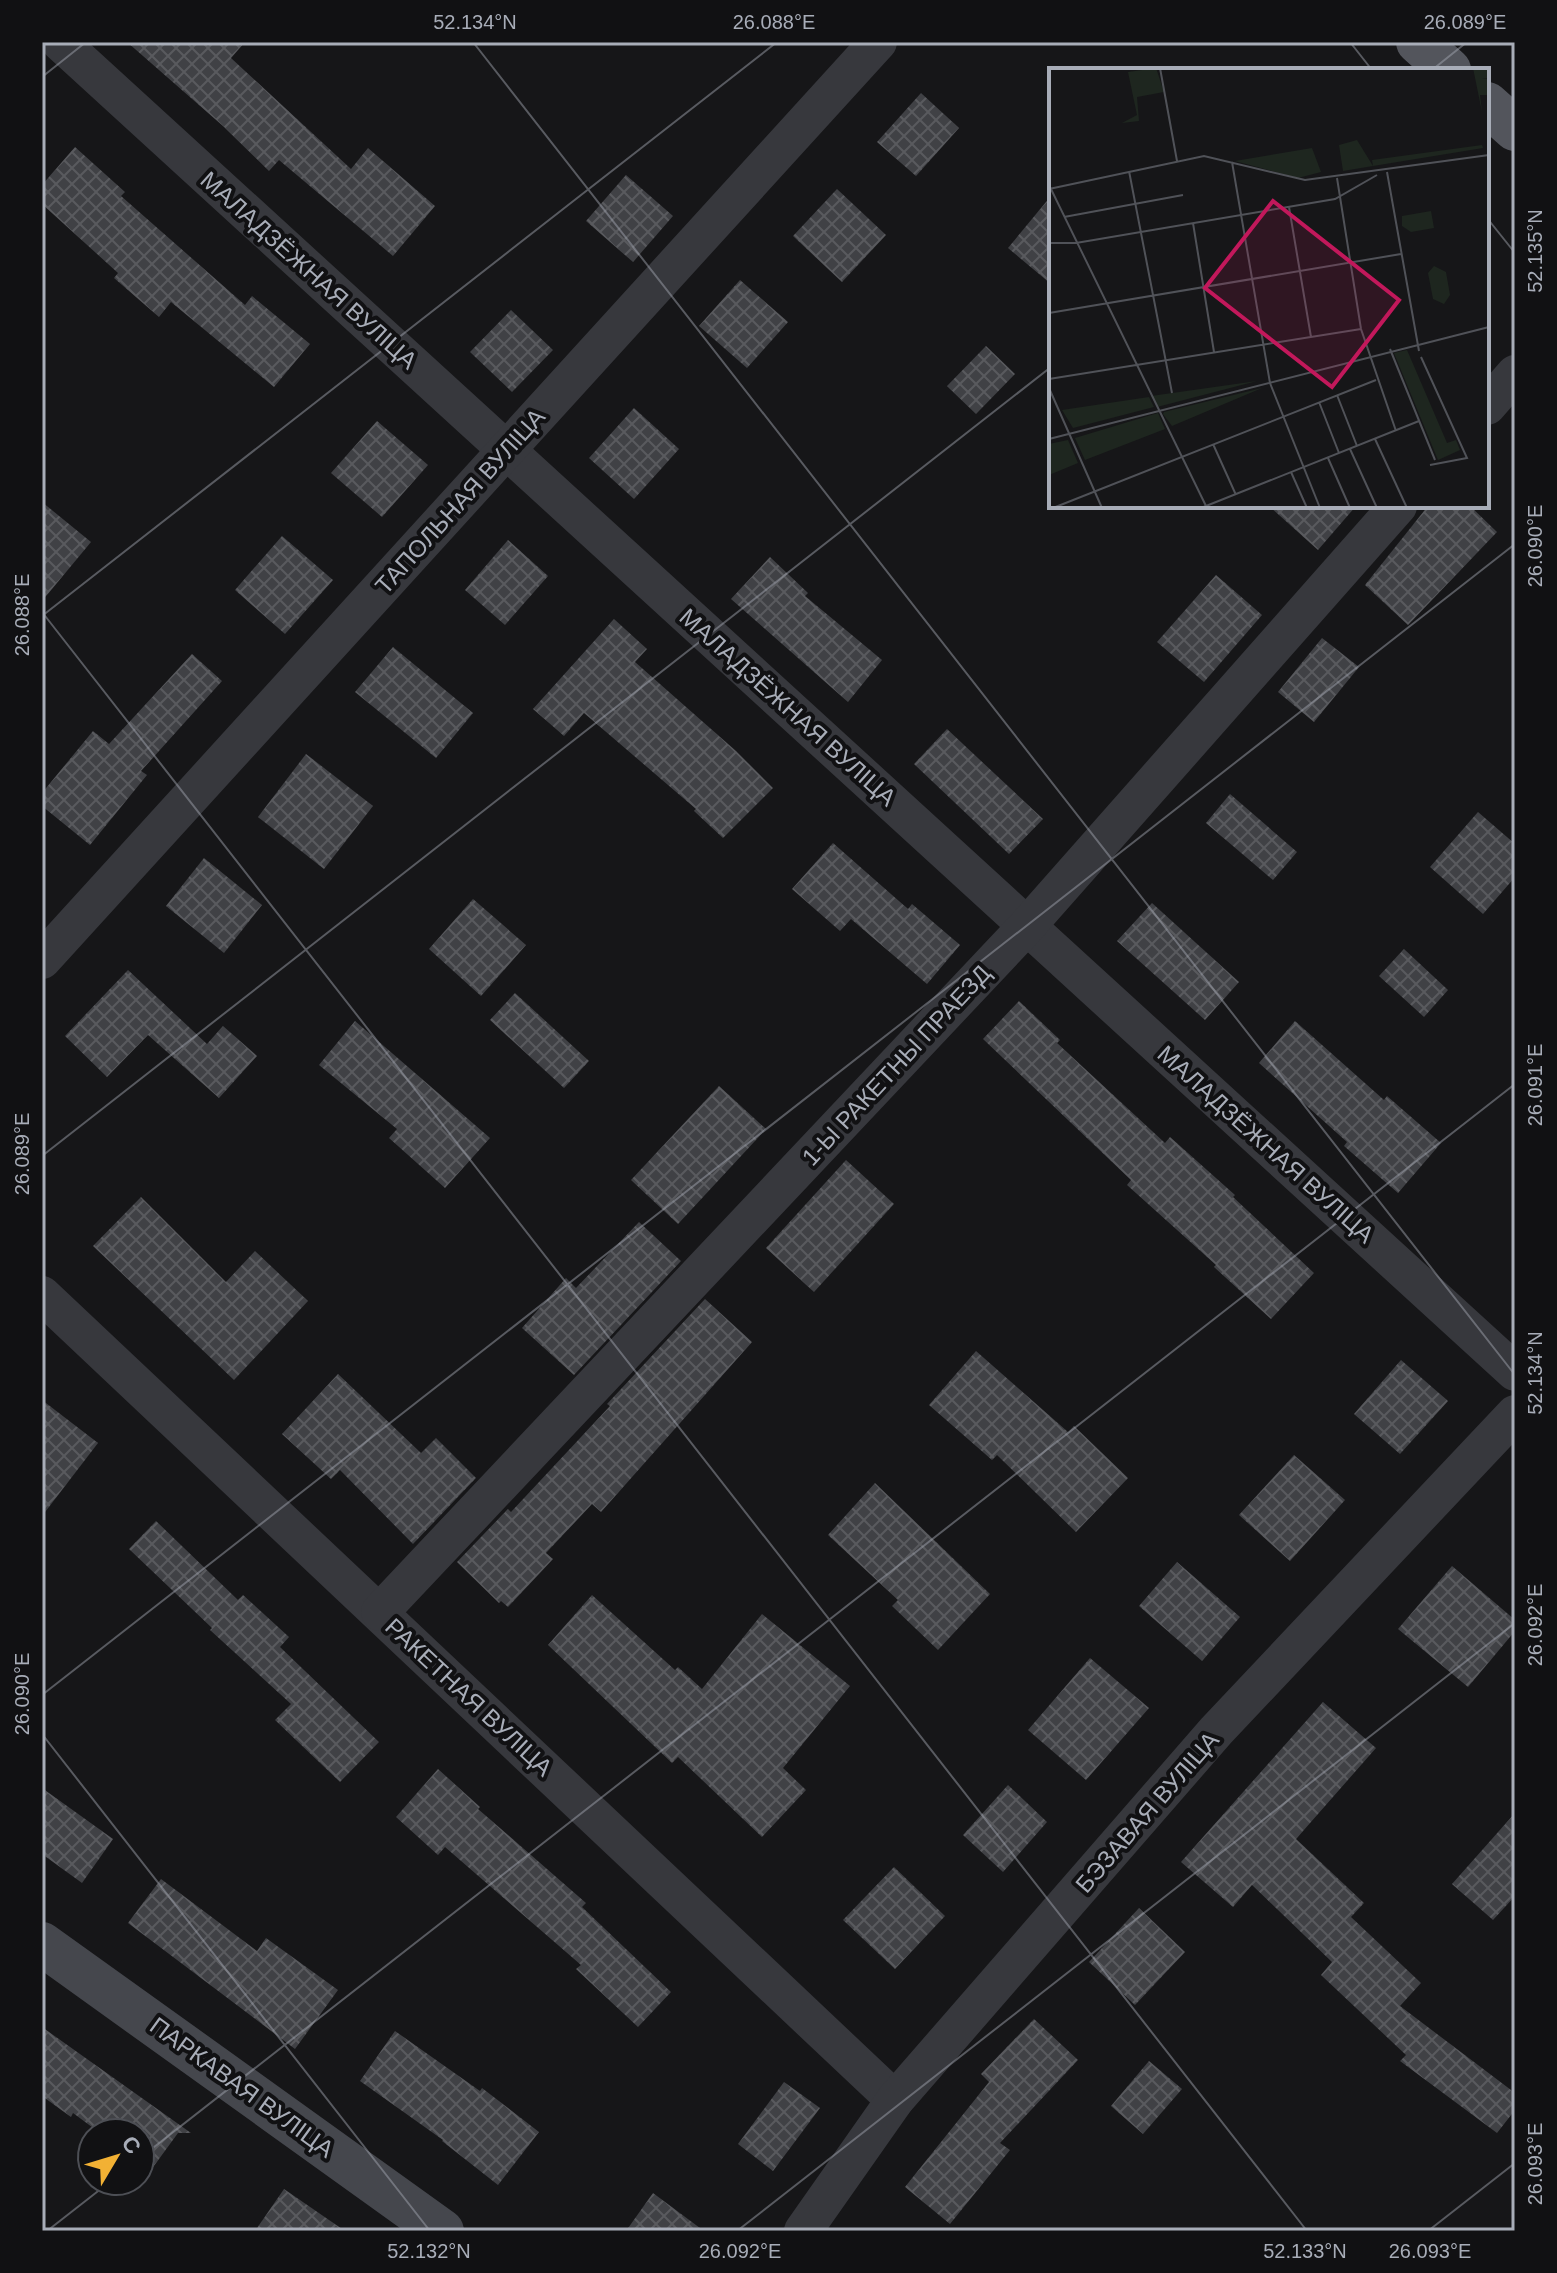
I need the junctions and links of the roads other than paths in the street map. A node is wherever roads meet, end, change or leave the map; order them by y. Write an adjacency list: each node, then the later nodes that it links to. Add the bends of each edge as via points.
1 (60, 42): 9 (street, МАЛАДЗЁЖНАЯ ВУЛІЦА)
2 (878, 42): 9 (street, ТАПОЛЬНАЯ ВУЛІЦА)
3 (1418, 42): 4 (main road)
4 (1447, 68)
5 (1489, 106): 6 (main road)
6 (1515, 129)
7 (1515, 374): 8 (street)
8 (1489, 404)
9 (506, 450): 11 (street, МАЛАДЗЁЖНАЯ ВУЛІЦА); 12 (street, ТАПОЛЬНАЯ ВУЛІЦА)
10 (1396, 508): 11 (street, 1-Ы РАКЕТНЫ ПРАЕЗД)
11 (1027, 926): 14 (street, МАЛАДЗЁЖНАЯ ВУЛІЦА); 16 (street, 1-Ы РАКЕТНЫ ПРАЕЗД)
12 (42, 960)
13 (42, 1295): 16 (street, РАКЕТНАЯ ВУЛІЦА)
14 (1515, 1372)
15 (1515, 1414): 18 (street, БЭЗАВАЯ ВУЛІЦА, via 1216,1731)
16 (380, 1612): 18 (street, РАКЕТНАЯ ВУЛІЦА)
17 (42, 1944): 19 (street, ПАРКАВАЯ ВУЛІЦА)
18 (895, 2100): 20 (street, БЭЗАВАЯ ВУЛІЦА)
19 (442, 2231)
20 (803, 2231)

